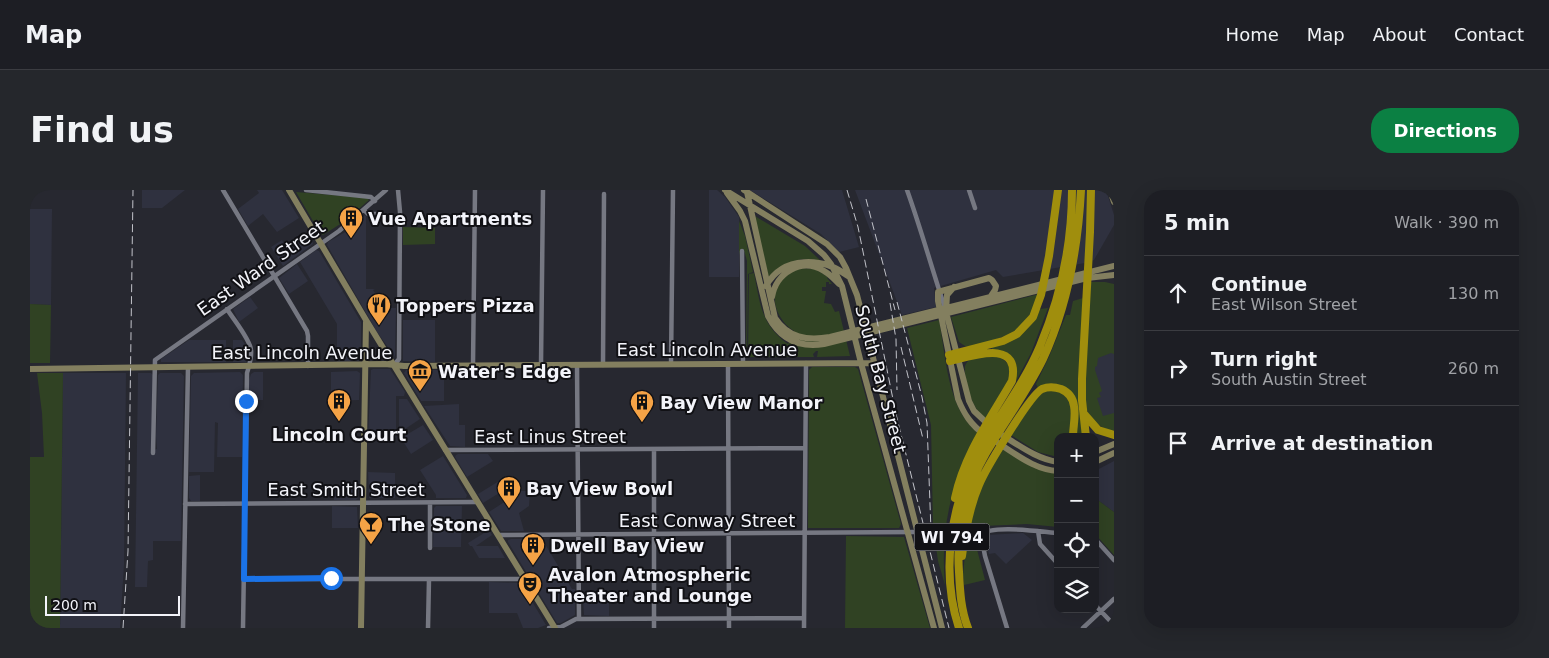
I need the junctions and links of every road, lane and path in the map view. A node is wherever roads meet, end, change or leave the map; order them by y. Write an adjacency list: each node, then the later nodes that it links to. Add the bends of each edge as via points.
1 (223, 190): 32 (street)
2 (289, 190): 25 (main road)
3 (306, 190): 19 (street, via 371,197)
4 (386, 190): 19 (street, East Ward Street)
5 (398, 190): 59 (street, via 399,359)
6 (475, 190): 60 (street)
7 (543, 190): 61 (street)
8 (673, 190): 55 (street)
9 (725, 190): 21 (main road, South Bay Street); 40 (main road, East Lincoln Avenue, via 745,221)
10 (746, 190): 21 (main road, East Lincoln Avenue); 34 (main road, South Bay Street, via 827,244 840,257)
11 (907, 190): 39 (street)
12 (969, 190): 22 (street)
13 (1058, 190): 49 (highway, via 1049,256 1033,317 1018,334)
14 (1072, 190): 46 (highway, WI 794, via 1070,240)
15 (1081, 190): 46 (highway, WI 794, via 1074,258)
16 (1091, 190): 68 (highway, via 1082,378)
17 (1110, 190): 20 (main road)
18 (604, 194): 54 (street)
19 (375, 201): 23 (street, East Ward Street)
20 (1114, 202)
21 (749, 205): 29 (main road, South Bay Street, via 808,241); 36 (main road, East Lincoln Avenue)
22 (975, 208)
23 (364, 210): 24 (street, via 368,214); 25 (street, East Ward Street)
24 (378, 214)
25 (320, 243): 32 (street, East Ward Street); 47 (main road)
26 (742, 251): 57 (street)
27 (1114, 258): 30 (main road)
28 (1114, 266): 30 (main road, East Lincoln Avenue)
29 (832, 267): 34 (main road); 36 (main road, via 812,262 796,263); 37 (main road, South Bay Street)
30 (1104, 268): 41 (main road, East Lincoln Avenue)
31 (1114, 275): 33 (main road, East Lincoln Avenue)
32 (274, 276): 44 (street, East Ward Street); 63 (street, via 307,332)
33 (1100, 276): 35 (main road); 43 (main road, East Lincoln Avenue)
34 (851, 278): 53 (main road, South Bay Street)
35 (1114, 280)
36 (766, 284): 40 (main road); 42 (main road, East Lincoln Avenue)
37 (842, 286): 42 (main road, via 818,268 798,267 780,278); 52 (main road, South Bay Street)
38 (954, 286): 39 (main road); 41 (main road, via 989,278 996,286); 45 (main road, via 947,295)
39 (938, 292): 45 (street); 50 (main road)
40 (762, 294): 48 (main road, East Lincoln Avenue, via 768,316 773,326)
41 (991, 296): 43 (main road, East Lincoln Avenue)
42 (771, 304): 48 (main road, East Lincoln Avenue)
43 (964, 306): 48 (main road, East Lincoln Avenue, via 820,339 798,338)
44 (227, 309): 64 (street, via 251,347); 65 (street, East Ward Street, via 155,360)
45 (946, 312): 49 (main road)
46 (1056, 315): 69 (highway, WI 794, via 1042,359 1027,389)
47 (366, 320): 58 (main road); 59 (main road)
48 (780, 330)
49 (958, 356): 50 (highway); 69 (highway, via 990,352 1004,356 1010,362 1012,382); 84 (main road, via 969,401 980,419 1038,457)
50 (949, 358): 85 (main road, via 958,399 971,424 1026,460)
51 (806, 363): 52 (main road, East Lincoln Avenue); 57 (main road, East Lincoln Avenue); 74 (street)
52 (861, 363): 53 (main road, East Lincoln Avenue); 94 (main road, South Bay Street)
53 (874, 363): 92 (main road, South Bay Street)
54 (603, 364): 55 (main road, East Lincoln Avenue); 62 (main road, East Lincoln Avenue)
55 (671, 364): 56 (main road, East Lincoln Avenue)
56 (728, 364): 57 (main road, East Lincoln Avenue); 76 (street)
57 (742, 364)
58 (365, 365): 59 (main road, East Lincoln Avenue); 63 (main road, East Lincoln Avenue); 89 (main road)
59 (394, 365): 60 (main road, East Lincoln Avenue); 77 (main road)
60 (473, 365): 61 (main road, East Lincoln Avenue)
61 (541, 365): 62 (main road, East Lincoln Avenue)
62 (577, 365): 78 (street)
63 (308, 366): 64 (main road, East Lincoln Avenue)
64 (249, 367): 66 (main road, East Lincoln Avenue); 88 (street)
65 (154, 368): 66 (main road, East Lincoln Avenue); 67 (main road, East Lincoln Avenue); 81 (street)
66 (188, 368): 90 (street)
67 (30, 369)
68 (1084, 414): 71 (highway); 72 (highway, via 1098,430)
69 (1001, 416): 79 (highway, WI 794); 79 (highway)
70 (1073, 433): 106 (highway, via 1074,403 1068,393 1057,388 1042,389 978,485)
71 (1086, 433)
72 (1114, 435)
73 (1114, 444): 80 (main road)
74 (805, 448): 76 (street, East Linus Street); 93 (street)
75 (654, 449): 76 (street, East Linus Street); 78 (street, East Linus Street); 97 (street)
76 (728, 449): 98 (street)
77 (445, 450): 78 (street, East Linus Street); 87 (main road)
78 (578, 450): 96 (street)
79 (980, 450): 106 (highway, WI 794, via 962,516); 131 (highway, WI 794, via 962,492 950,548 952,604)
80 (1099, 450)
81 (154, 453)
82 (1114, 453): 83 (main road)
83 (1099, 460)
84 (1054, 462)
85 (1054, 470)
86 (430, 502): 87 (street, East Smith Street); 89 (street, East Smith Street); 101 (street)
87 (477, 502): 99 (main road)
88 (245, 503): 89 (street, East Smith Street); 90 (street, East Smith Street); 107 (street)
89 (363, 503): 108 (main road)
90 (185, 504): 120 (street)
91 (1038, 531): 95 (street); 102 (street, via 1040,544); 119 (street, via 990,530 982,534 985,556)
92 (917, 532): 94 (street, East Conway Street); 104 (main road, South Bay Street)
93 (805, 533): 94 (street, East Conway Street); 98 (street, East Conway Street); 114 (street)
94 (907, 533): 105 (main road, South Bay Street)
95 (1054, 533)
96 (578, 534): 97 (street, East Conway Street); 99 (street, East Conway Street); 115 (street)
97 (654, 534): 98 (street, East Conway Street); 116 (street)
98 (729, 534): 117 (street)
99 (498, 535): 110 (main road)
100 (1099, 543): 103 (street)
101 (430, 548)
102 (1054, 560)
103 (1114, 560)
104 (925, 564): 105 (main road); 130 (main road, South Bay Street)
105 (916, 566): 129 (main road, South Bay Street)
106 (959, 575): 132 (highway, WI 794, via 960,602)
107 (244, 579): 108 (street); 121 (street)
108 (362, 579): 109 (street); 122 (main road)
109 (428, 579): 110 (street); 123 (street)
110 (525, 579): 125 (main road)
111 (1114, 600): 113 (street)
112 (1099, 610): 113 (street)
113 (1101, 612): 118 (street); 133 (street)
114 (804, 618): 117 (street); 128 (street)
115 (579, 619): 116 (street); 125 (street)
116 (654, 619): 117 (street); 126 (street)
117 (729, 619): 127 (street)
118 (1114, 626)
119 (1007, 627)
120 (183, 628)
121 (243, 628)
122 (361, 628)
123 (428, 628)
124 (549, 628): 125 (street)
125 (555, 628)
126 (654, 628)
127 (730, 628)
128 (804, 628)
129 (934, 628)
130 (942, 628)
131 (959, 628)
132 (968, 628)
133 (1083, 628)

